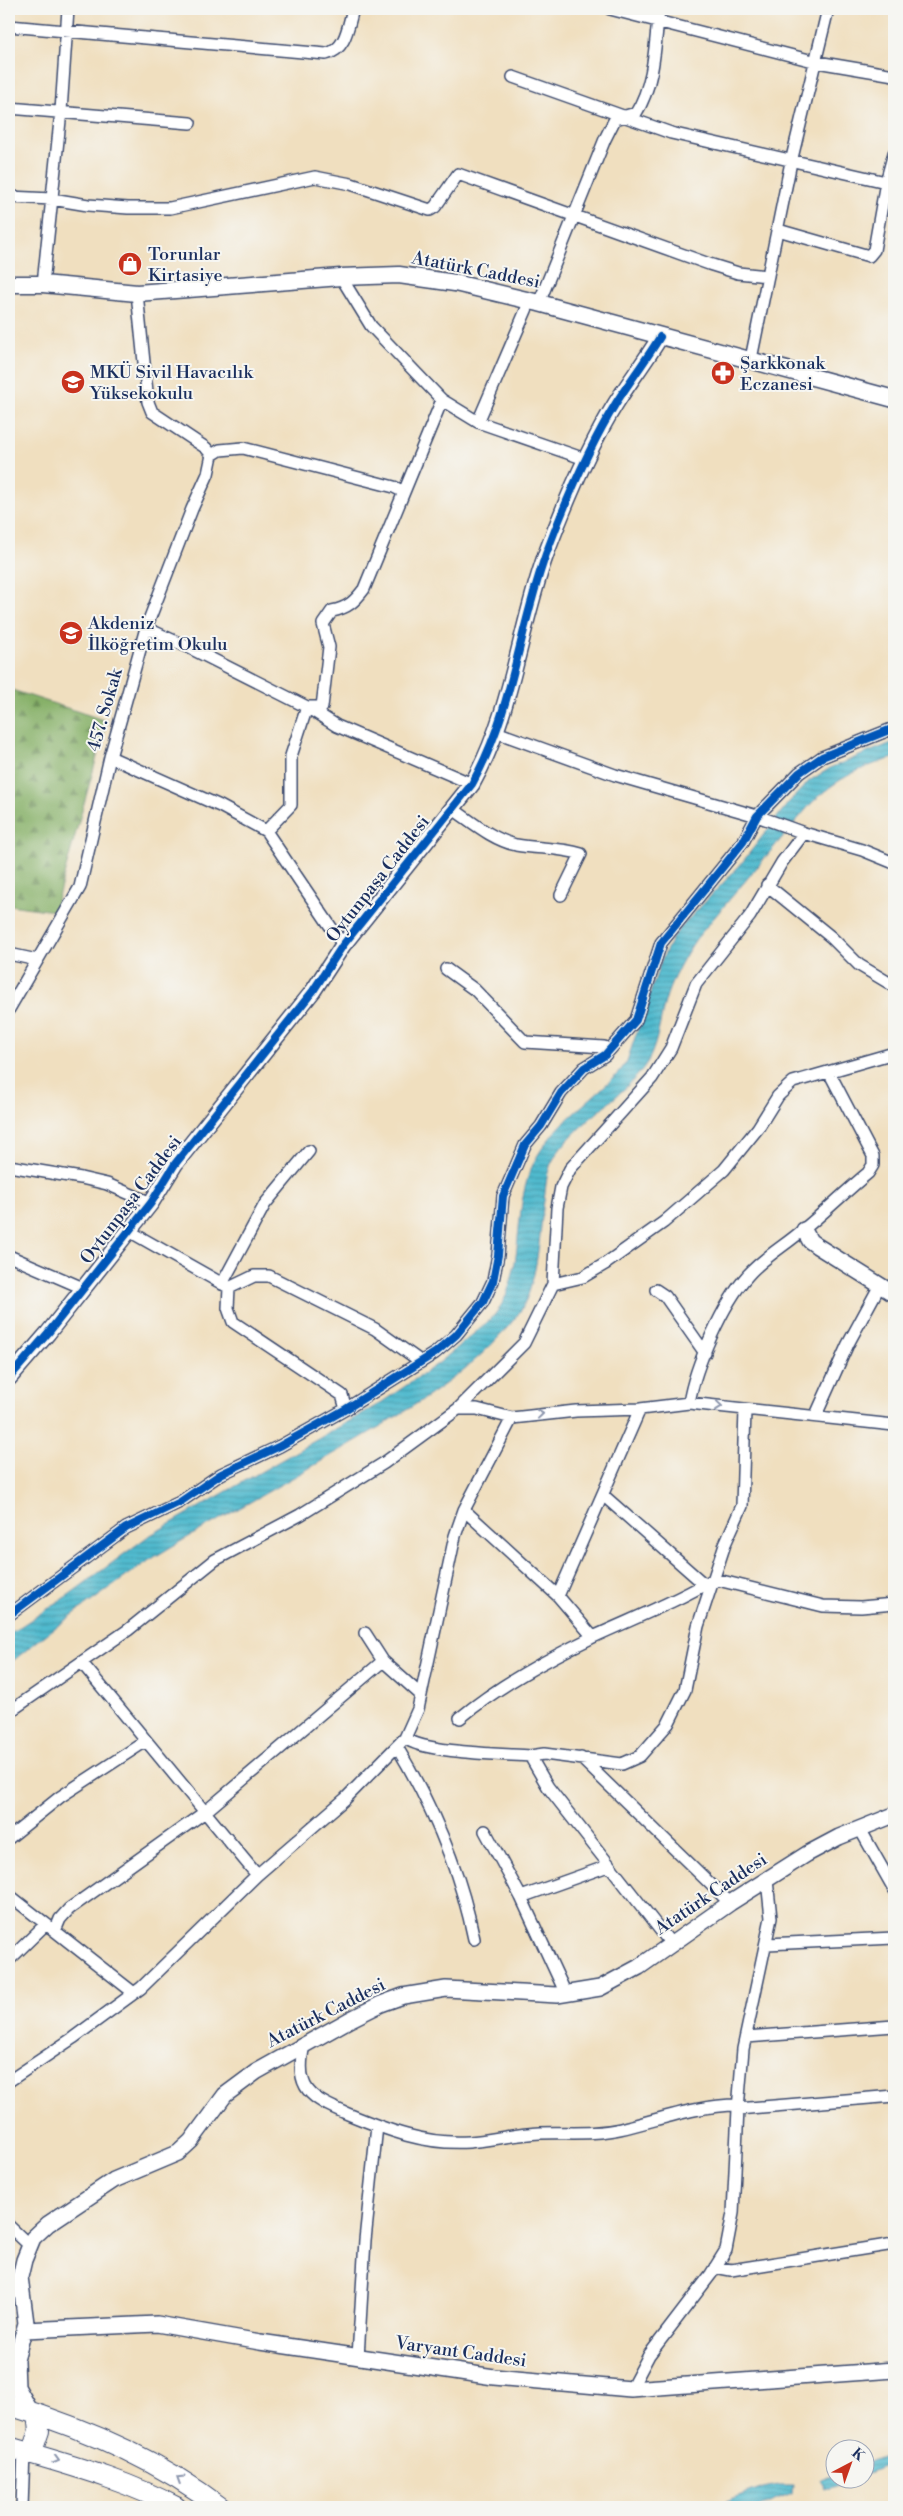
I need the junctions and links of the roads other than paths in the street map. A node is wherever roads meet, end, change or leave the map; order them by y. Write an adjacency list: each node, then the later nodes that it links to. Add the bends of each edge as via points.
1 (68, 9): 8 (street)
2 (353, 9): 8 (street, via 341,44 326,54)
3 (610, 9): 6 (street)
4 (659, 9): 6 (street)
5 (828, 9): 9 (street)
6 (657, 22): 9 (street); 14 (street, via 652,66 642,104 636,113)
7 (9, 26): 8 (street)
8 (66, 30): 13 (street)
9 (816, 62): 10 (street); 17 (street)
10 (894, 74)
11 (513, 77): 14 (street)
12 (9, 108): 13 (street)
13 (61, 111): 15 (street); 20 (street)
14 (626, 116): 17 (street, via 671,133); 21 (street, via 616,120 609,133)
15 (190, 123)
16 (894, 153): 18 (street)
17 (792, 162): 18 (street); 22 (street)
18 (886, 182): 22 (street, via 876,244 869,256)
19 (9, 197): 20 (street)
20 (52, 199): 21 (street, via 88,205 170,208 315,177 351,184 430,210 458,174 531,199); 26 (street)
21 (574, 218): 23 (street, via 738,273); 28 (street)
22 (778, 230): 23 (street)
23 (768, 276): 30 (street)
24 (341, 278): 27 (main road, Atatürk Caddesi); 28 (main road, Atatürk Caddesi, via 399,275 455,283); 32 (street, via 371,326)
25 (9, 284): 26 (main road, Atatürk Caddesi)
26 (43, 284): 27 (main road, Atatürk Caddesi)
27 (137, 293): 34 (street, via 148,402 152,412)
28 (535, 302): 29 (main road, Atatürk Caddesi); 33 (street)
29 (660, 337): 30 (main road, Atatürk Caddesi); 35 (street, Oytunpaşa Caddesi, via 616,403)
30 (751, 359): 31 (main road, Atatürk Caddesi)
31 (894, 399)
32 (442, 400): 33 (street); 36 (street)
33 (478, 422): 35 (street)
34 (212, 455): 36 (street, via 220,450 243,448); 37 (street, 457. Sokak, via 208,474)
35 (585, 459): 40 (street, Oytunpaşa Caddesi, via 546,556)
36 (404, 492): 38 (street, via 364,588 354,602 332,610 323,624 329,647 322,706)
37 (146, 628): 38 (street); 41 (street, 457. Sokak)
38 (307, 707): 42 (street, via 337,726); 45 (street, via 291,756 291,805)
39 (894, 728): 44 (street, via 822,757 799,773)
40 (496, 732): 42 (street, Oytunpaşa Caddesi, via 487,758); 44 (street, via 615,775)
41 (110, 757): 45 (street, via 220,806); 52 (street, 457. Sokak, via 80,887)
42 (472, 784): 43 (street, Oytunpaşa Caddesi)
43 (453, 809): 49 (street, via 496,838 516,845 563,848 581,854); 50 (street, Oytunpaşa Caddesi)
44 (757, 816): 46 (street); 57 (street, via 743,842 661,943 636,1020)
45 (266, 831): 50 (street)
46 (804, 833): 47 (street); 48 (street)
47 (894, 863)
48 (768, 885): 54 (street, via 831,937 859,965); 65 (street, via 750,916 696,984 670,1048 652,1078 570,1169 560,1186)
49 (561, 895)
50 (343, 946): 61 (street, Oytunpaşa Caddesi, via 308,998 175,1164)
51 (9, 954): 52 (street)
52 (38, 960): 55 (street, 457. Sokak)
53 (446, 969): 57 (street, via 475,990 526,1042 604,1047)
54 (894, 986)
55 (9, 1010)
56 (894, 1053): 58 (street)
57 (604, 1055): 72 (street, via 584,1068 561,1093 525,1145 503,1196 498,1255 493,1281 483,1302 456,1335)
58 (830, 1072): 62 (street, via 873,1156 873,1165); 65 (street, via 793,1082 778,1096 758,1128 724,1170 664,1222 583,1277)
59 (308, 1151): 67 (street, via 265,1204)
60 (9, 1166): 61 (street, via 107,1184)
61 (151, 1204): 63 (street, Oytunpaşa Caddesi)
62 (804, 1230): 66 (street, via 810,1241); 71 (street, via 747,1276 726,1309)
63 (129, 1231): 67 (street); 68 (street, Oytunpaşa Caddesi)
64 (9, 1256): 68 (street)
65 (554, 1284): 76 (street, via 524,1343)
66 (880, 1285): 70 (street); 79 (street, via 848,1344)
67 (226, 1286): 72 (street, via 254,1276 268,1276 375,1329); 75 (street, via 233,1322 342,1395)
68 (83, 1288): 73 (street, Oytunpaşa Caddesi)
69 (656, 1290): 71 (street, via 665,1296)
70 (894, 1294)
71 (705, 1353): 74 (street, via 693,1379)
72 (420, 1362): 75 (street)
73 (9, 1378)
74 (689, 1403): 77 (street); 78 (street, one-way to 78)
75 (346, 1409): 87 (street, via 221,1474 180,1502 126,1528)
76 (458, 1409): 80 (street, via 477,1409); 91 (street, via 384,1462 308,1510 215,1560)
77 (640, 1409): 80 (street, one-way to 77, via 576,1410); 82 (street)
78 (745, 1410): 79 (street); 84 (street, via 742,1506)
79 (816, 1415): 81 (street)
80 (512, 1418): 83 (street)
81 (894, 1425)
82 (603, 1496): 84 (street); 85 (street)
83 (464, 1510): 85 (street); 92 (street)
84 (709, 1582): 86 (street, via 823,1606); 89 (street); 98 (street, via 685,1690 668,1724 640,1756 622,1764)
85 (558, 1596): 89 (street)
86 (894, 1604)
87 (9, 1614)
88 (365, 1633): 90 (street)
89 (593, 1637): 94 (street, via 490,1693)
90 (383, 1661): 92 (street); 99 (street)
91 (82, 1663): 93 (street); 95 (street)
92 (420, 1695): 96 (street, via 418,1709)
93 (9, 1712)
94 (460, 1718)
95 (146, 1741): 99 (street); 103 (street, via 60,1797)
96 (401, 1742): 97 (street); 105 (street, via 345,1799); 113 (street, via 447,1847 465,1898)
97 (530, 1756): 98 (street, via 544,1754); 104 (street, via 548,1787)
98 (581, 1758): 110 (street)
99 (205, 1812): 105 (street); 111 (street, via 69,1909)
100 (894, 1815): 101 (street, Atatürk Caddesi)
101 (860, 1829): 106 (street, Atatürk Caddesi, via 807,1854); 107 (street)
102 (484, 1831): 109 (street)
103 (9, 1838)
104 (608, 1866): 109 (street); 115 (street)
105 (257, 1875): 117 (street)
106 (767, 1880): 110 (street, Atatürk Caddesi); 114 (street, via 771,1918)
107 (892, 1882)
108 (9, 1895): 111 (street)
109 (521, 1897): 118 (street)
110 (730, 1903): 115 (street, Atatürk Caddesi)
111 (51, 1927): 116 (street); 117 (street)
112 (894, 1938): 114 (street)
113 (474, 1939)
114 (767, 1944): 120 (street)
115 (672, 1945): 118 (street, Atatürk Caddesi, via 612,1983)
116 (9, 1960)
117 (134, 1993): 122 (street)
118 (566, 1994): 121 (street, Atatürk Caddesi, via 465,1988 403,1996 381,2004)
119 (894, 2026): 120 (street)
120 (746, 2037): 124 (street)
121 (304, 2045): 125 (street, via 300,2072 313,2096); 128 (street, Atatürk Caddesi, via 256,2072 225,2095 191,2141 178,2153 105,2185 48,2224)
122 (9, 2081)
123 (894, 2096): 124 (street)
124 (738, 2107): 125 (street, via 714,2105 602,2132 540,2133 467,2142 420,2139); 129 (street, via 733,2213 726,2250)
125 (377, 2126): 131 (street, via 364,2240)
126 (9, 2226): 128 (street)
127 (894, 2244): 129 (street, via 731,2270)
128 (29, 2245): 130 (street, Atatürk Caddesi, via 20,2276)
129 (715, 2267): 135 (street, via 649,2355)
130 (25, 2330): 131 (street, Varyant Caddesi, via 157,2324); 132 (street, Atatürk Caddesi)
131 (358, 2357): 135 (street, Varyant Caddesi, via 494,2377)
132 (12, 2359): 134 (street); 137 (street, via 17,2387)
133 (894, 2370): 135 (street, Varyant Caddesi)
134 (9, 2373)
135 (631, 2389)
136 (9, 2405): 137 (highway)
137 (34, 2413): 138 (highway, via 39,2431); 141 (highway, one-way to 137, via 162,2468 104,2439)
138 (21, 2451): 139 (street); 140 (highway, one-way to 140, via 113,2478)
139 (22, 2507)
140 (176, 2507)
141 (220, 2507)

